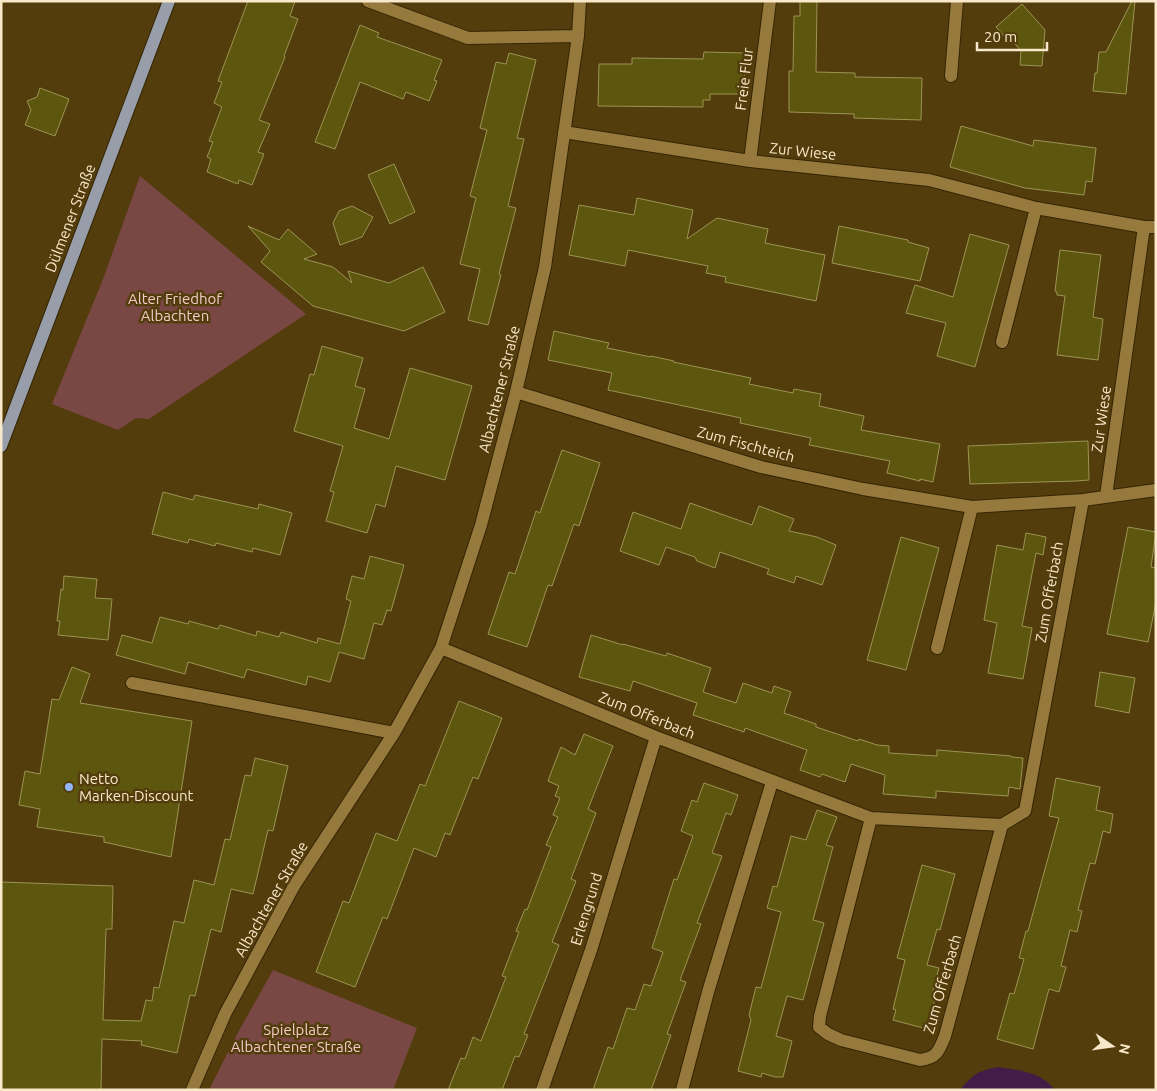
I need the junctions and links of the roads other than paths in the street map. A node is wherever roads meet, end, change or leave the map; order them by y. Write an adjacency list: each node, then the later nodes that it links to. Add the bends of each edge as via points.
1 (169, 1): 14 (main road, Dülmener Straße)
2 (368, 1): 6 (street, via 468,38)
3 (580, 1): 6 (street, Albachtener Straße)
4 (770, 1): 9 (street, Freie Flur)
5 (957, 1): 7 (street)
6 (578, 36): 8 (street, Albachtener Straße)
7 (951, 76)
8 (564, 132): 9 (street, Zur Wiese); 13 (street, Albachtener Straße, via 545,267)
9 (750, 161): 10 (street, Zur Wiese, via 929,180)
10 (1036, 208): 11 (street, Zur Wiese); 12 (street)
11 (1150, 227): 16 (street, Zur Wiese)
12 (1002, 342)
13 (516, 392): 18 (street, Zum Fischteich, via 761,467 863,489); 19 (street, Albachtener Straße, via 481,525)
14 (1, 446)
15 (1156, 490): 16 (street, Zum Fischteich)
16 (1106, 496): 17 (street, Zum Fischteich)
17 (1083, 500): 18 (street, Zum Fischteich); 26 (street, Zum Offerbach, via 1025,811)
18 (972, 507): 20 (street)
19 (441, 648): 22 (street, Albachtener Straße); 23 (street, Zum Offerbach)
20 (937, 648)
21 (132, 683): 22 (street)
22 (394, 733): 27 (street, Albachtener Straße, via 294,886 225,1014)
23 (656, 737): 24 (street, Zum Offerbach); 28 (street, Erlengrund, via 591,950)
24 (772, 782): 25 (street, Zum Offerbach); 29 (street, via 708,992)
25 (871, 818): 26 (street, Zum Offerbach); 26 (street, Zum Offerbach, via 819,1027 841,1040 920,1060 935,1056 945,1036)
26 (1002, 824)
27 (192, 1090)
28 (542, 1090)
29 (682, 1090)

